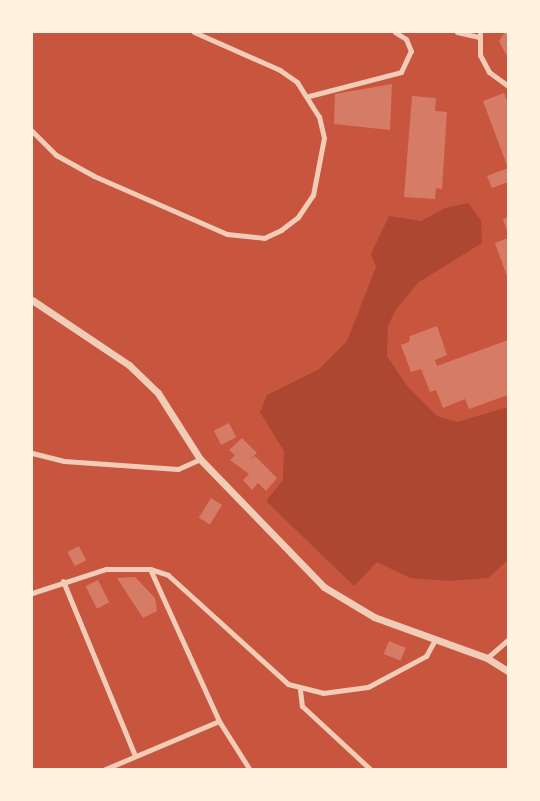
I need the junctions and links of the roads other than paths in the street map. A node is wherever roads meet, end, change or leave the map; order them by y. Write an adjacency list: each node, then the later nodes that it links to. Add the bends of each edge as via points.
1 (194, 32): 6 (street, via 280,70)
2 (395, 32): 6 (street, via 411,51 401,72)
3 (457, 32): 4 (street)
4 (480, 34): 5 (street, via 489,72)
5 (509, 86)
6 (309, 96): 7 (street, via 324,138 321,171 298,217 264,238 227,234 94,176 56,155)
7 (32, 131)
8 (32, 300): 10 (street, via 129,365 158,393)
9 (32, 453): 10 (street, via 64,461 178,469)
10 (200, 459): 14 (street, via 324,587 374,617)
11 (150, 569): 12 (street, via 106,569); 18 (street, via 184,586); 19 (street)
12 (63, 581): 13 (street); 20 (street)
13 (32, 593)
14 (435, 640): 16 (street); 18 (street, via 426,656 368,687 323,693)
15 (509, 640): 16 (street)
16 (487, 658): 17 (street)
17 (509, 671)
18 (300, 690): 23 (street, via 302,706)
19 (219, 721): 20 (street); 22 (street)
20 (135, 756): 21 (street)
21 (103, 769)
22 (250, 769)
23 (371, 769)

